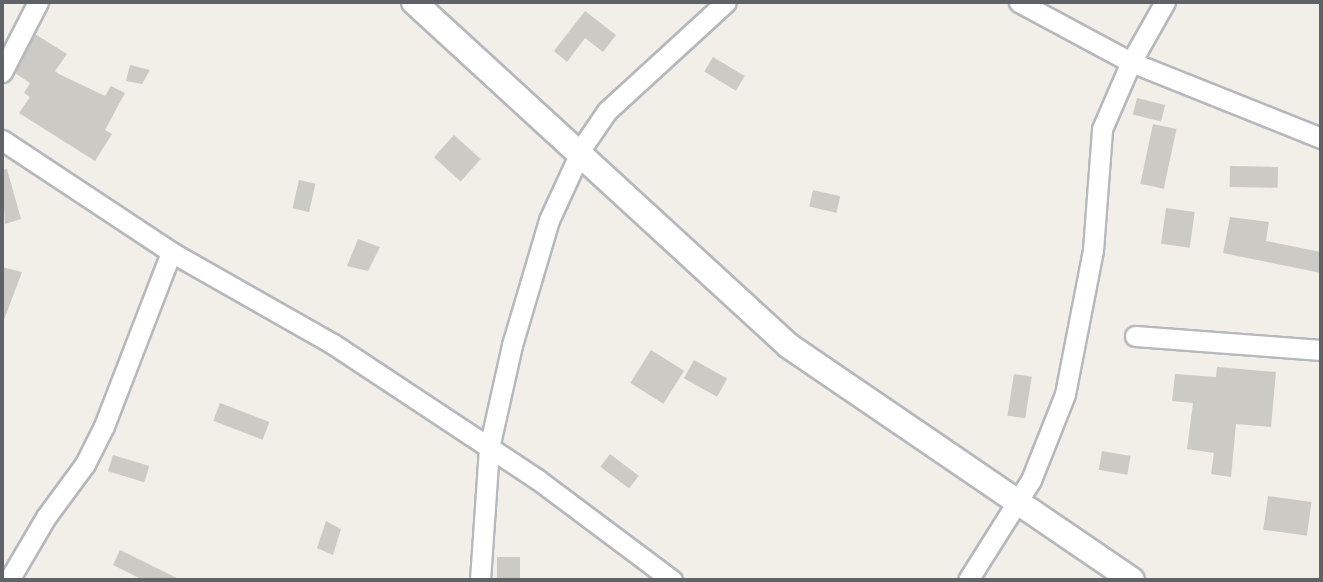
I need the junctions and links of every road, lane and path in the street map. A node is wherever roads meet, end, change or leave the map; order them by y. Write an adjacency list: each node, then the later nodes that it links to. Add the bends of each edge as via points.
1 (38, 2): 7 (street)
2 (414, 2): 10 (street)
3 (726, 2): 10 (street, via 607,111)
4 (1019, 2): 6 (street)
5 (1166, 2): 6 (street)
6 (1131, 62): 8 (street); 15 (street, via 1100,136 1094,242 1067,387 1035,472)
7 (2, 72)
8 (1321, 138)
9 (2, 140): 11 (street)
10 (579, 155): 14 (street, via 545,231); 15 (street, via 789,346)
11 (171, 251): 14 (street, via 333,345); 16 (street, via 104,426)
12 (1135, 336): 13 (street)
13 (1321, 351)
14 (489, 448): 17 (street); 18 (street)
15 (1016, 499): 19 (street); 20 (street)
16 (9, 580)
17 (480, 580)
18 (672, 580)
19 (968, 580)
20 (1132, 580)

